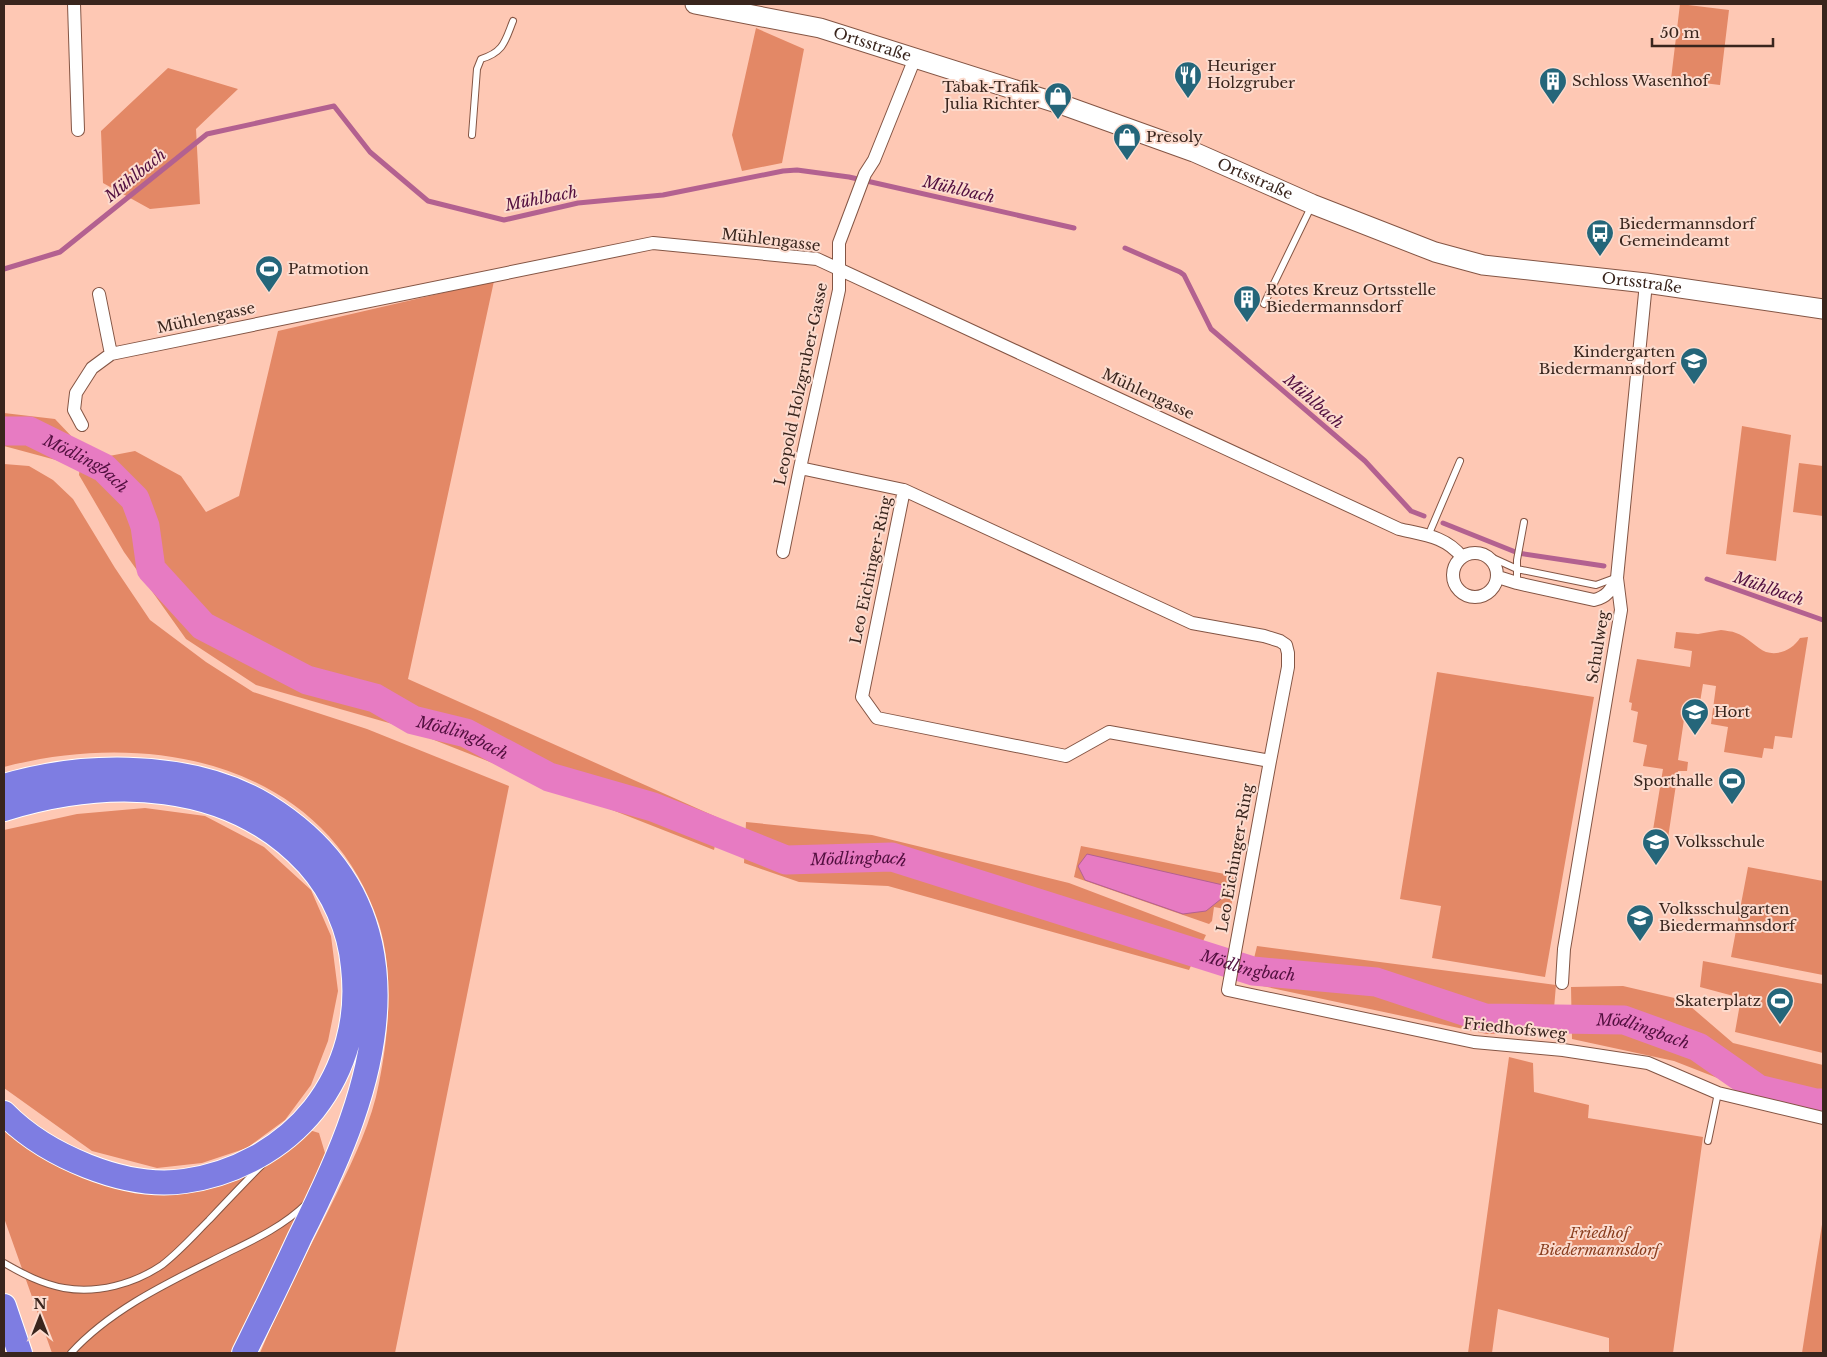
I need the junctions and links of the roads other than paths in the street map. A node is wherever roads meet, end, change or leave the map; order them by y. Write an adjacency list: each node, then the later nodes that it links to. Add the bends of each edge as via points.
1 (74, 4): 5 (street)
2 (696, 4): 4 (street, Ortsstraße, via 820,28)
3 (513, 20): 6 (lane, via 504,44 493,55 481,59 477,70)
4 (915, 58): 7 (street, Ortsstraße, via 1063,105 1194,152); 8 (street, Leopold Holzgruber-Gasse, via 839,243)
5 (78, 130)
6 (472, 135)
7 (1312, 204): 9 (street, Ortsstraße, via 1434,252 1484,265); 11 (lane)
8 (840, 269): 13 (street, Mühlengasse, via 817,259 653,243); 16 (street, Leopold Holzgruber-Gasse, via 839,290); 19 (street, Mühlengasse, via 1399,529)
9 (1646, 283): 12 (street, Ortsstraße); 24 (street, Schulweg)
10 (99, 294): 13 (street)
11 (1264, 304)
12 (1823, 309)
13 (111, 354): 14 (street, Mühlengasse, via 92,368 76,393 74,410)
14 (82, 425)
15 (1460, 461): 19 (lane)
16 (800, 468): 17 (street); 20 (street, Leopold Holzgruber-Gasse)
17 (904, 490): 27 (street, Leo Eichinger-Ring, via 1192,623 1264,636 1286,645 1288,667); 27 (street, Leo Eichinger-Ring, via 862,697 877,718 1066,756 1109,732)
18 (1524, 522): 23 (lane)
19 (1428, 536): 22 (street, Mühlengasse, via 1442,539)
20 (783, 552)
21 (1484, 554): 22 (street, via 1476,552); 23 (lane); 25 (street, via 1494,563)
22 (1462, 557): 25 (street, via 1455,566 1453,577 1466,595 1487,594)
23 (1517, 569): 24 (lane, via 1596,585); 26 (lane)
24 (1618, 571): 26 (street, via 1611,590 1604,598 1594,600); 30 (street, Schulweg, via 1621,610 1564,949)
25 (1498, 577): 26 (street)
26 (1517, 583)
27 (1270, 760): 31 (street, Leo Eichinger-Ring)
28 (4, 786): 37 (highway, via 60,774 94,771 179,774 253,798 309,836 334,864 352,892 366,926 374,961 376,993 366,1072 352,1119)
29 (4, 809): 35 (highway, via 92,790 160,791 194,797 257,822 282,839 316,874 331,896 352,951 355,1010 339,1069 325,1094)
30 (1562, 983)
31 (1228, 990): 32 (street, Friedhofsweg, via 1474,1042 1563,1050 1648,1063)
32 (1718, 1094): 34 (street, Friedhofsweg); 36 (lane)
33 (4, 1113): 35 (highway, via 36,1139 69,1158 139,1182 170,1183 200,1179 233,1169)
34 (1823, 1118)
35 (286, 1138): 38 (lane, via 181,1248 141,1277 104,1288 64,1288 27,1276)
36 (1708, 1141)
37 (324, 1187): 41 (lane, via 279,1225 156,1290 105,1321); 42 (highway)
38 (4, 1263)
39 (4, 1306): 40 (highway)
40 (20, 1353)
41 (71, 1353)
42 (244, 1353)

